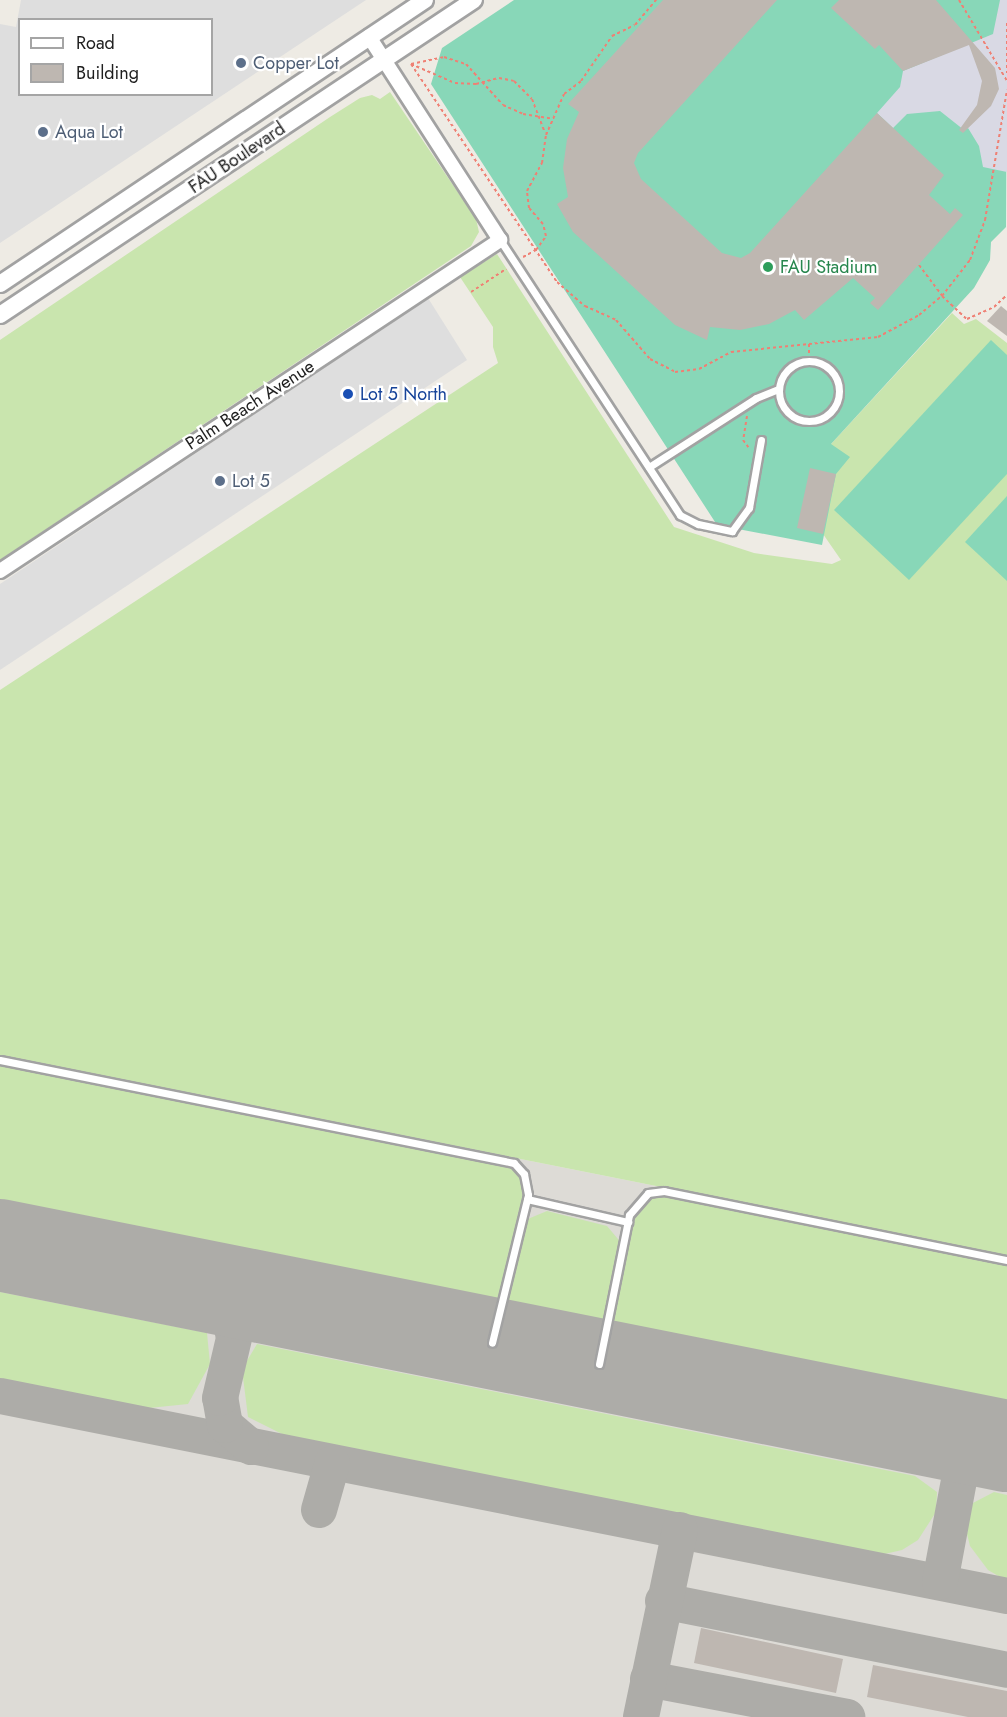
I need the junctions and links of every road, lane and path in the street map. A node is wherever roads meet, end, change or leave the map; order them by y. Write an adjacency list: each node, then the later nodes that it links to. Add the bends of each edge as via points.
1 (425, 0): 6 (street, FAU Boulevard)
2 (474, 0): 7 (street, FAU Boulevard)
3 (656, 0): 14 (path, via 635,25 612,36 581,81 564,94)
4 (959, 0): 11 (path)
5 (1007, 23): 9 (path)
6 (369, 37): 7 (street); 20 (street, FAU Boulevard)
7 (384, 60): 16 (street); 24 (street, FAU Boulevard)
8 (411, 64): 10 (path, via 455,83); 10 (path, via 444,57 466,64); 17 (path)
9 (1007, 73)
10 (484, 81): 13 (path, via 503,105); 13 (path, via 499,78 521,85)
11 (1007, 81)
12 (1007, 90): 23 (path, via 985,220 970,260)
13 (539, 117): 14 (path); 15 (path)
14 (553, 119): 15 (path)
15 (546, 135): 17 (path, via 542,163 527,191 532,213 546,230 545,242)
16 (500, 240): 18 (lane); 32 (street, Palm Beach Avenue)
17 (536, 250): 18 (path); 25 (path, via 557,282 574,299 616,320 663,369 688,372 731,352)
18 (514, 263): 21 (path); 31 (lane)
19 (919, 265): 23 (path)
20 (0, 284)
21 (471, 292)
22 (1007, 295): 23 (path, via 994,307 967,319)
23 (942, 296): 25 (path, via 919,315 878,337)
24 (0, 315)
25 (809, 344): 26 (path)
26 (809, 360): 27 (lane, via 789,368); 27 (lane, via 820,362 836,378 838,401 831,412 821,419 797,419 780,401)
27 (778, 389): 28 (lane)
28 (749, 403): 30 (path, via 743,440); 31 (lane)
29 (761, 440): 30 (lane)
30 (758, 460): 31 (lane, via 749,508 732,531 698,524 680,515)
31 (649, 467)
32 (0, 571)
33 (0, 1060): 34 (lane, via 506,1160 524,1174)
34 (527, 1199): 35 (lane); 37 (lane)
35 (628, 1222): 36 (lane, via 642,1197 664,1191); 38 (lane)
36 (1007, 1260)
37 (492, 1343)
38 (599, 1365)

